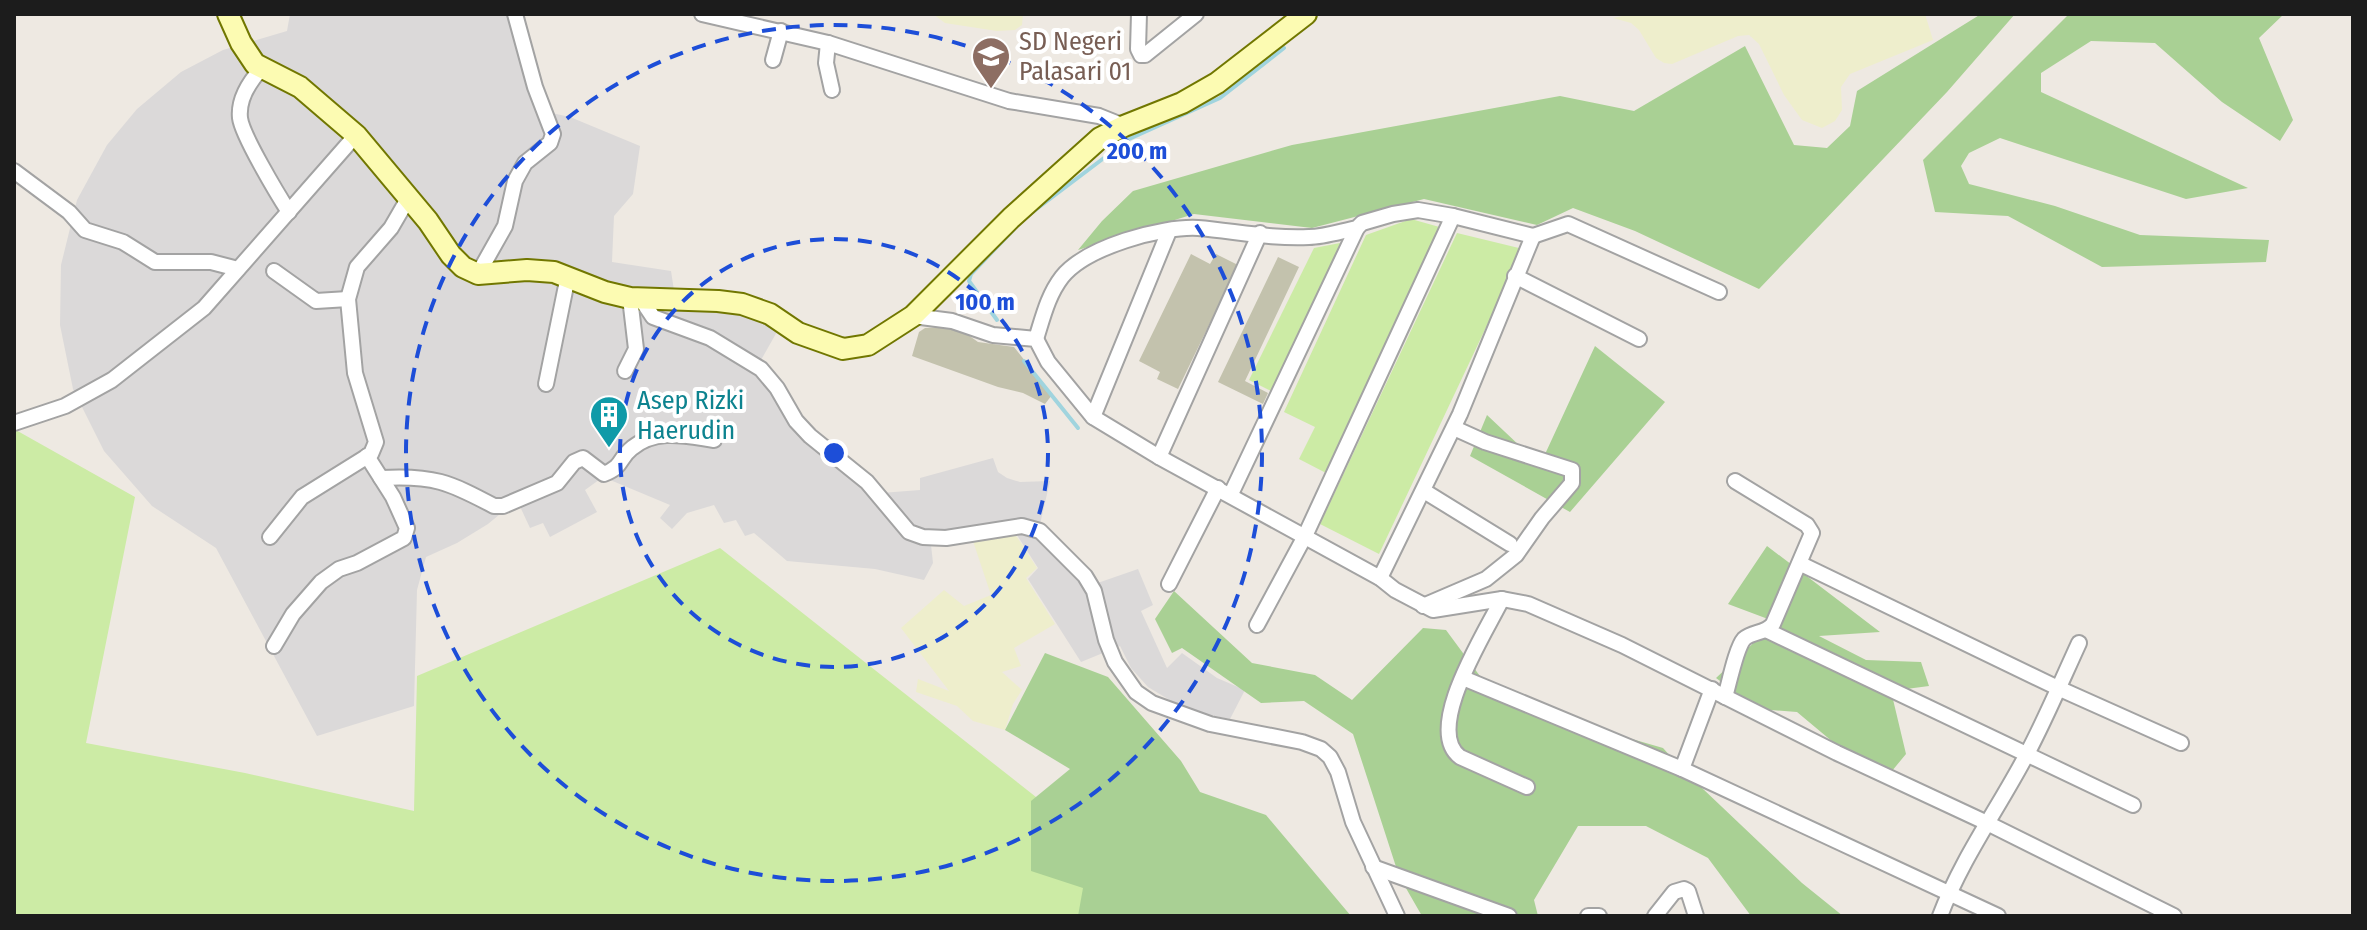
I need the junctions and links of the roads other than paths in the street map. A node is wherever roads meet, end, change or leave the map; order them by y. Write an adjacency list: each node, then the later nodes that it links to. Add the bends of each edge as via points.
1 (228, 14): 11 (main road, via 248,56)
2 (515, 14): 25 (street, via 553,134 515,181 505,226)
3 (702, 14): 7 (street)
4 (1139, 14): 5 (street, via 1138,49 1145,55)
5 (1196, 14)
6 (1306, 14): 13 (main road, via 1217,83)
7 (731, 17): 8 (street)
8 (781, 31): 9 (street); 10 (street)
9 (828, 43): 12 (street); 13 (street, via 1009,101 1099,116)
10 (773, 60)
11 (262, 68): 14 (main road, via 300,87); 17 (street, via 245,92 240,117)
12 (832, 90)
13 (1124, 126): 31 (main road, via 1081,154)
14 (356, 135): 16 (main road); 17 (street)
15 (14, 171): 23 (street, via 85,230 123,242 155,262 211,262)
16 (409, 197): 25 (main road, via 451,255); 30 (street, via 391,228 357,267)
17 (289, 212): 23 (street)
18 (1453, 216): 19 (street, via 1418,210); 22 (street); 46 (street)
19 (1357, 228): 21 (street, via 1312,238); 44 (street)
20 (1169, 231): 21 (street); 32 (street, via 1106,248 1073,266 1052,291); 36 (street)
21 (1260, 233): 41 (street)
22 (1533, 236): 27 (street); 28 (street, via 1568,224 1581,227)
23 (238, 269): 37 (street, via 204,308 112,380 65,406)
24 (274, 271): 30 (street, via 316,301)
25 (478, 274): 26 (main road, via 527,270)
26 (568, 276): 29 (main road); 35 (street)
27 (1515, 276): 33 (street); 38 (street)
28 (1719, 292)
29 (636, 298): 31 (main road, via 742,304 843,349 868,345); 34 (street, via 636,349); 67 (street, via 653,317 710,338 761,369 796,421 867,482 909,532 946,538 1022,526 1040,531 1094,591 1115,662 1136,692 1210,724 1302,742 1330,757)
30 (348, 299): 40 (street, via 355,373 376,442)
31 (913, 316): 32 (street)
32 (1036, 339): 36 (street)
33 (1639, 339)
34 (625, 371)
35 (546, 384)
36 (1093, 417): 41 (street)
37 (14, 423)
38 (1454, 428): 45 (street); 53 (street, via 1572,470 1572,483 1516,555 1486,579)
39 (714, 440): 42 (street, via 669,433 631,448 617,469 604,474 583,458 557,483 503,506 444,480)
40 (367, 456): 42 (street); 47 (street, via 302,497)
41 (1159, 457): 44 (street)
42 (381, 478): 57 (street, via 407,528 404,538 321,582)
43 (1735, 481): 49 (street, via 1809,527 1811,537)
44 (1225, 491): 46 (street); 51 (street)
45 (1424, 491): 48 (street); 50 (street)
46 (1305, 536): 50 (street); 54 (street)
47 (270, 537)
48 (1510, 544)
49 (1801, 564): 55 (street); 59 (street)
50 (1380, 578): 53 (street)
51 (1169, 584)
52 (1502, 599): 53 (street, via 1441,609); 58 (street); 60 (street, via 1528,604)
53 (1423, 606)
54 (1257, 625)
55 (1768, 631): 60 (street, via 1742,643); 62 (street)
56 (2079, 643): 59 (street)
57 (274, 646)
58 (1463, 678): 63 (street); 64 (street, via 1448,719 1452,750)
59 (2058, 688): 61 (street); 62 (street)
60 (1718, 693): 63 (street); 66 (street)
61 (2181, 743)
62 (2027, 755): 65 (street); 66 (street)
63 (1682, 769): 68 (street)
64 (1527, 787)
65 (2133, 805)
66 (1985, 822): 68 (street); 77 (street)
67 (1373, 867): 69 (street); 70 (street)
68 (1948, 893): 75 (street); 76 (street)
69 (1397, 916)
70 (1509, 916)
71 (1588, 916): 72 (street)
72 (1599, 916)
73 (1655, 916): 74 (street, via 1674,892 1684,889)
74 (1696, 916)
75 (1940, 916)
76 (1998, 916)
77 (2174, 916)

